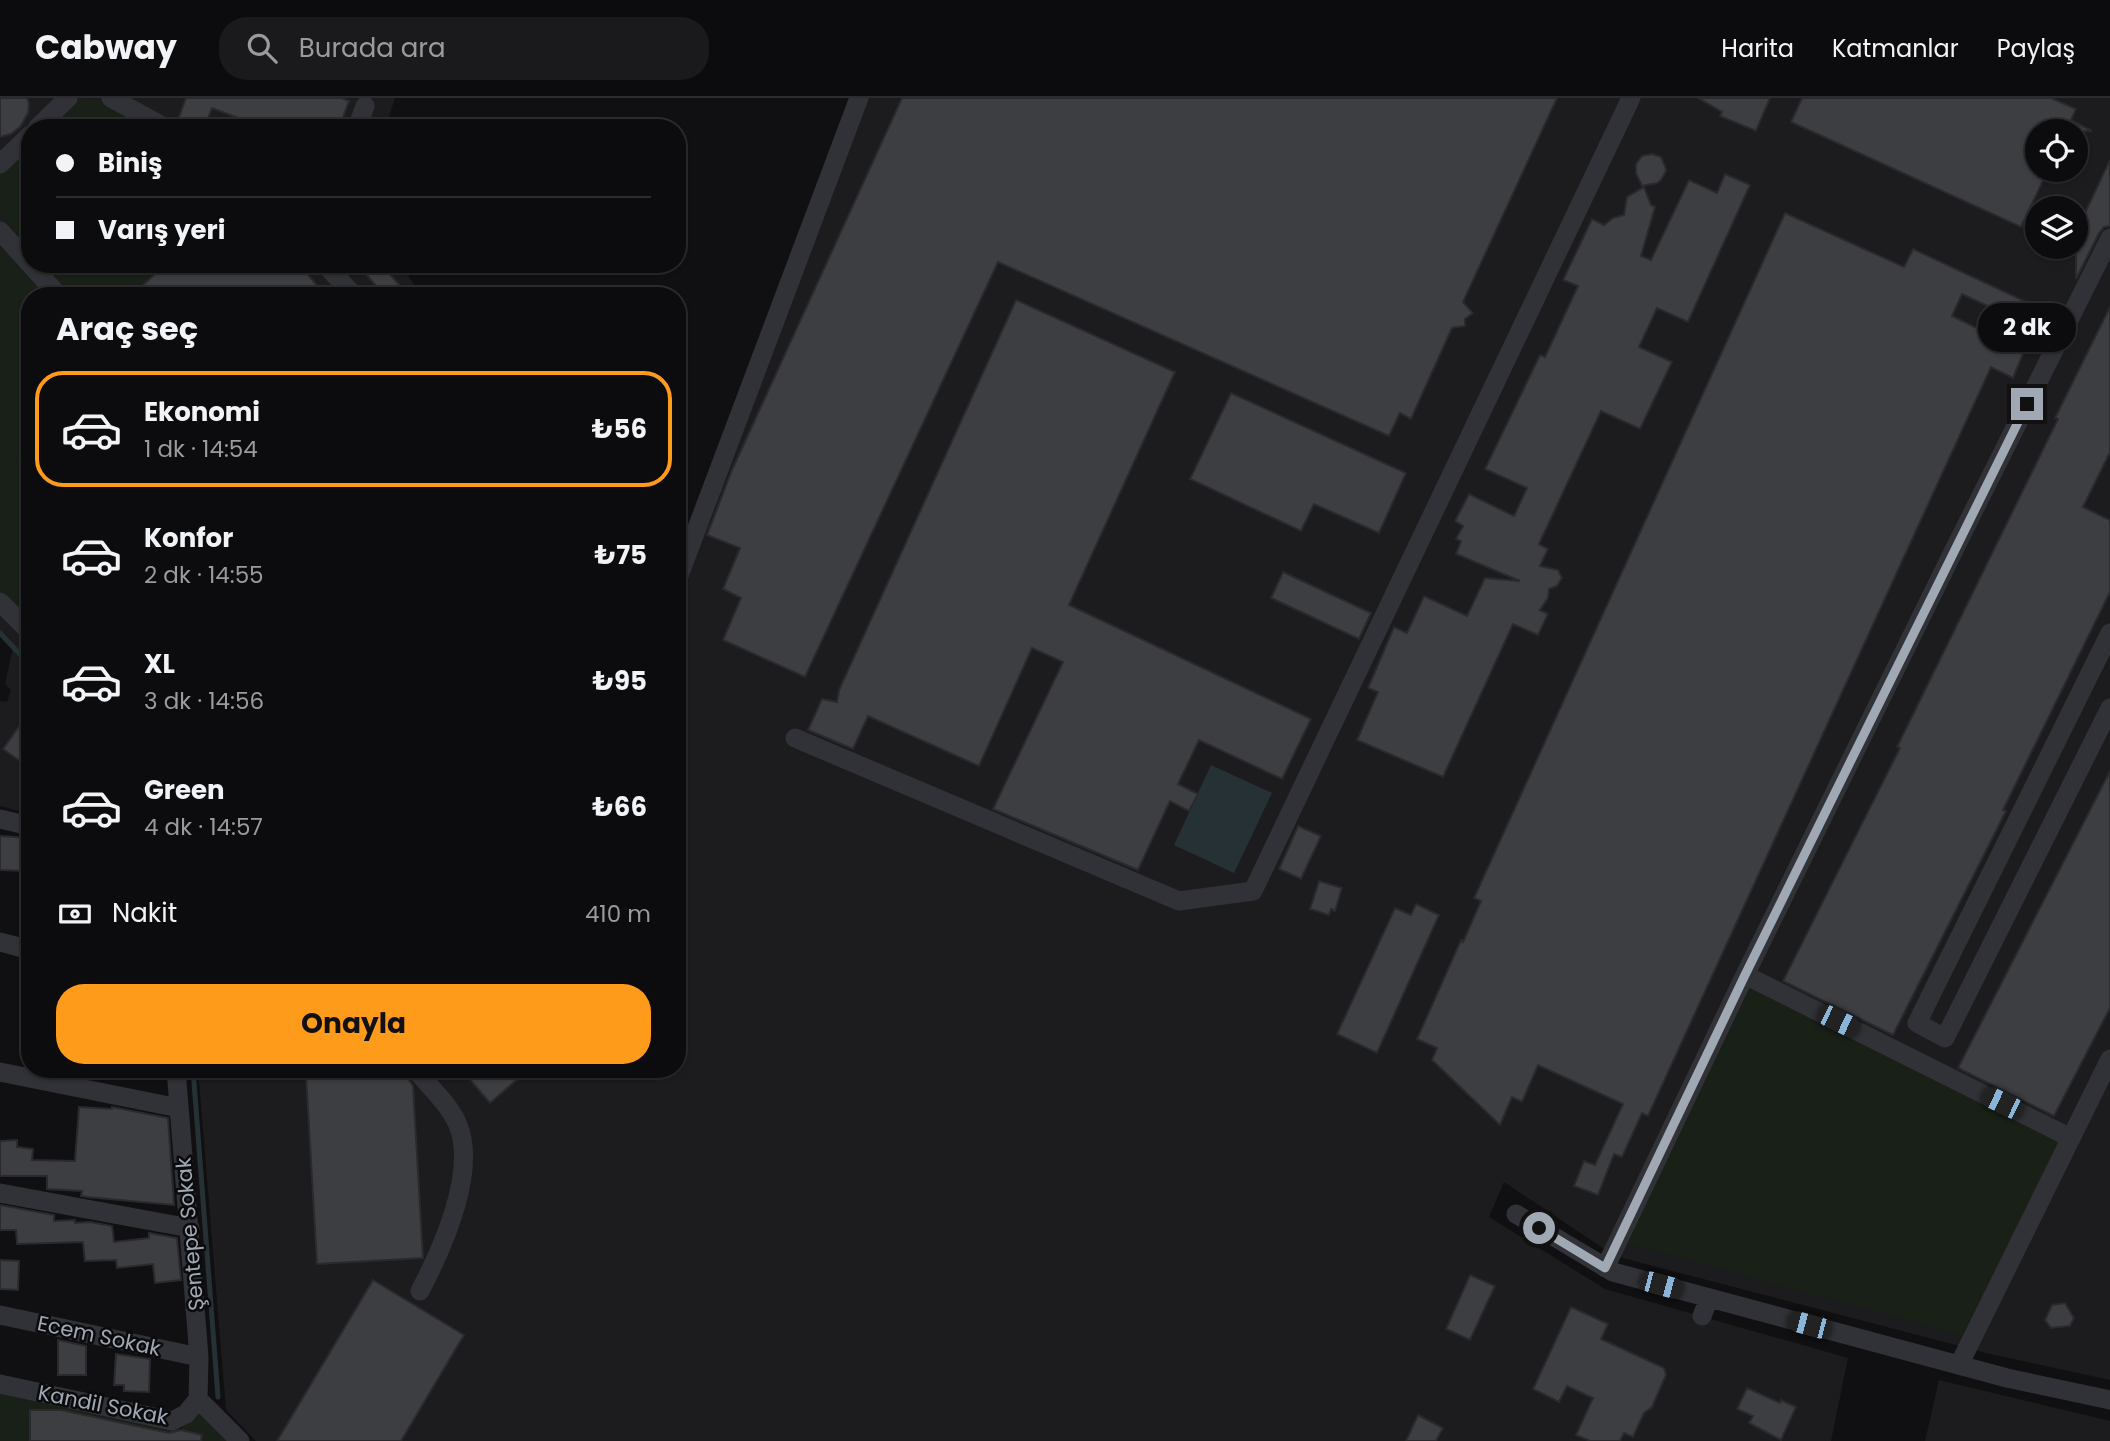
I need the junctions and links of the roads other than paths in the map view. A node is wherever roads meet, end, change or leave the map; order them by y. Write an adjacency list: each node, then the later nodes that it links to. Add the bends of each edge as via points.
1 (68, 98): 6 (street)
2 (111, 98): 7 (street)
3 (859, 98): 18 (street)
4 (1631, 98): 23 (street, via 1253,891 1178,901)
5 (365, 106): 8 (street)
6 (46, 119)
7 (150, 119)
8 (360, 119)
9 (21, 144): 10 (street)
10 (0, 164)
11 (0, 231): 13 (street)
12 (2110, 238): 28 (street)
13 (21, 254)
14 (38, 273): 16 (street)
15 (333, 273): 17 (street)
16 (51, 287)
17 (346, 287)
18 (686, 557)
19 (0, 602): 20 (street)
20 (21, 623)
21 (2110, 634): 22 (street, via 1917,1023 1945,1038)
22 (2110, 708)
23 (795, 737)
24 (0, 818): 25 (street)
25 (21, 824)
26 (0, 942): 27 (street)
27 (21, 948)
28 (1745, 975): 36 (street); 40 (street)
29 (2110, 1059): 36 (street)
30 (0, 1072): 31 (street)
31 (21, 1076)
32 (30, 1078): 35 (street)
33 (177, 1078): 35 (street, Şentepe Sokak)
34 (422, 1078): 41 (street, via 458,1124 464,1149 463,1174 446,1237)
35 (179, 1108): 39 (street, Şentepe Sokak)
36 (2071, 1138): 44 (street)
37 (0, 1194): 39 (street)
38 (1516, 1214): 40 (street)
39 (190, 1228): 43 (street, Şentepe Sokak)
40 (1605, 1268): 44 (street, via 1705,1307)
41 (421, 1291)
42 (0, 1315): 43 (street, Ecem Sokak)
43 (199, 1357): 46 (street, Şentepe Sokak)
44 (1959, 1365): 47 (street)
45 (0, 1384): 46 (street, Kandil Sokak, via 172,1421 186,1414)
46 (198, 1399): 48 (street)
47 (2110, 1400)
48 (240, 1441)

